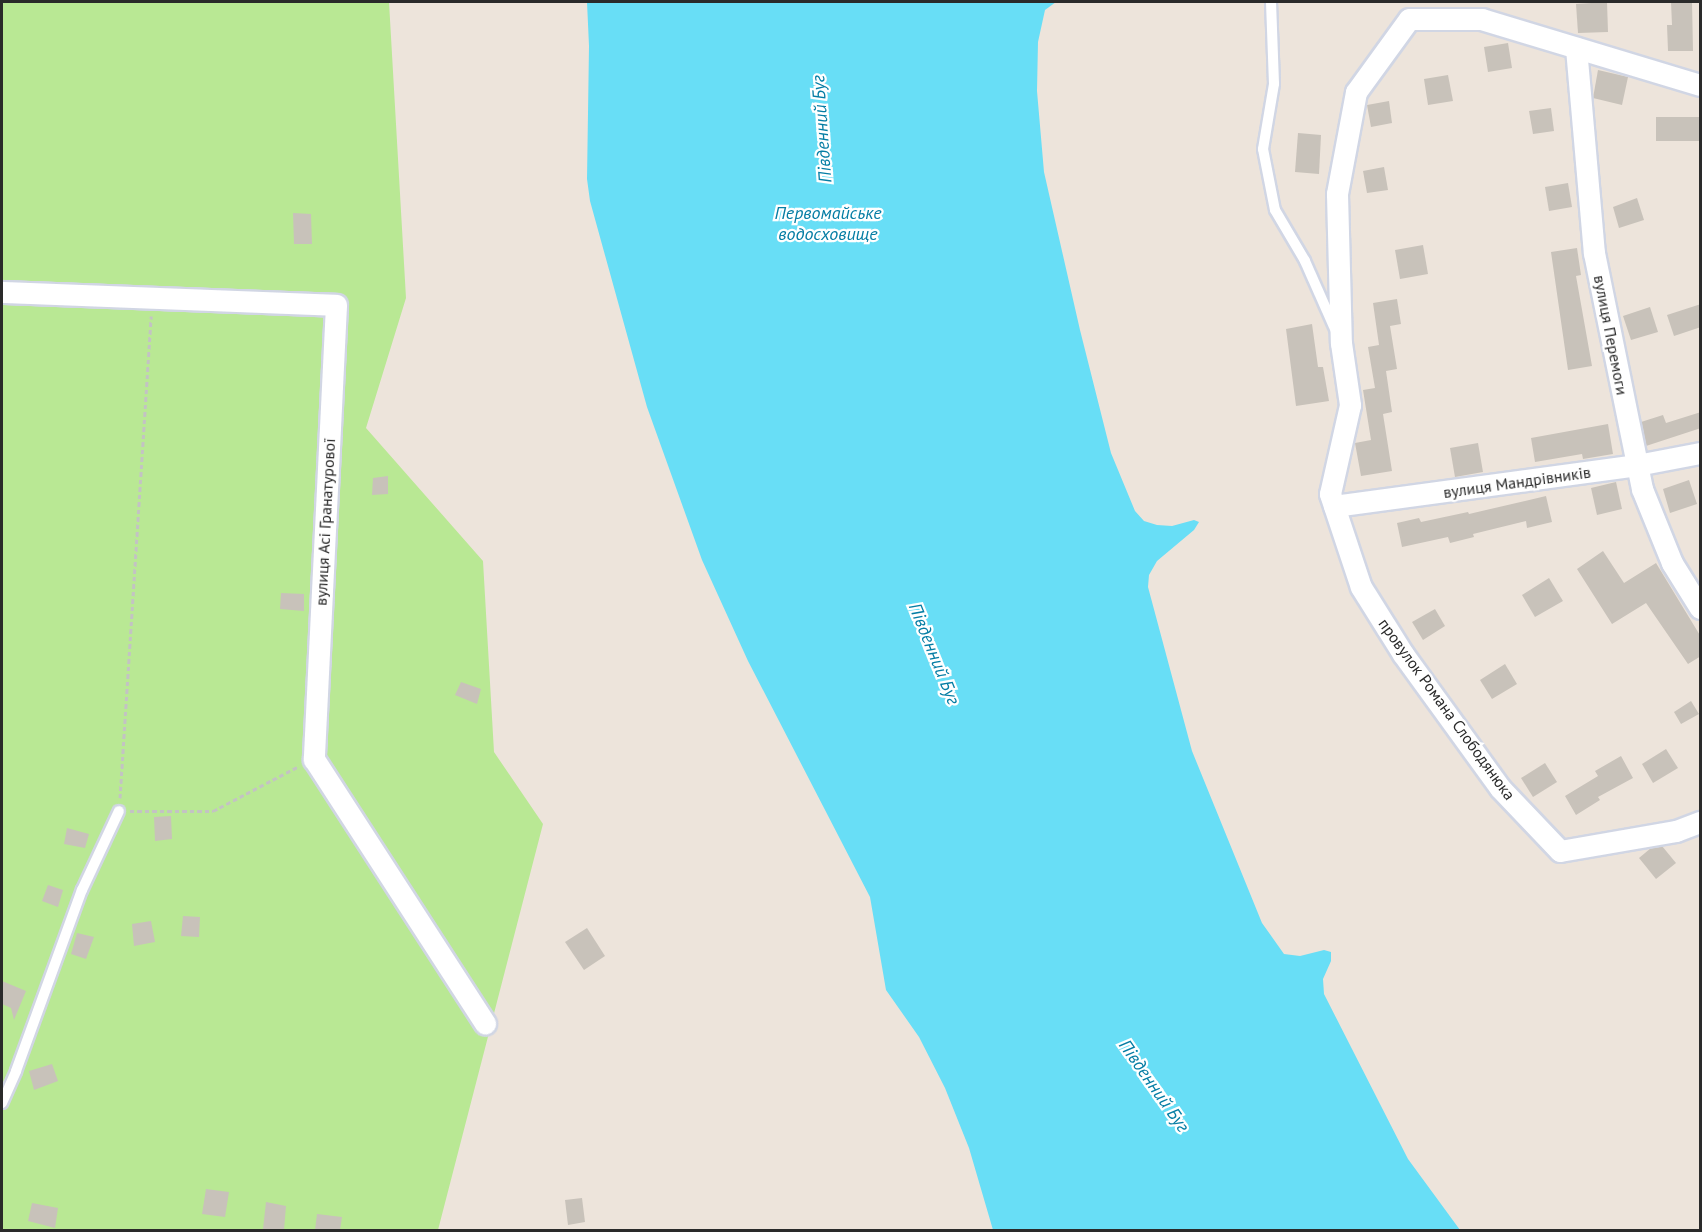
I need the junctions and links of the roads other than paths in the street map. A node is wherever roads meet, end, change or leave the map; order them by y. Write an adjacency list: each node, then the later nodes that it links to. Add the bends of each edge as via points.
1 (1271, 2): 5 (lane, via 1274,84 1263,149 1275,210 1305,261)
2 (1576, 48): 3 (street, провулок Романа Слободянюка); 5 (street, провулок Романа Слободянюка, via 1482,19 1409,20 1356,92 1337,194); 7 (street, вулиця Перемоги, via 1594,253)
3 (1701, 85)
4 (2, 292): 12 (street, вулиця Асі Гранатурової, via 336,305 314,759)
5 (1341, 343): 8 (street, провулок Романа Слободянюка, via 1350,405 1330,494)
6 (1701, 453): 7 (street, вулиця Мандрівників)
7 (1637, 465): 8 (street, вулиця Мандрівників); 9 (street, вулиця Перемоги, via 1642,489 1672,563)
8 (1334, 506): 11 (street, провулок Романа Слободянюка, via 1361,588 1403,654 1500,788 1560,850 1676,831)
9 (1701, 608)
10 (119, 811): 13 (lane, via 82,890)
11 (1701, 822)
12 (485, 1023)
13 (2, 1103)

